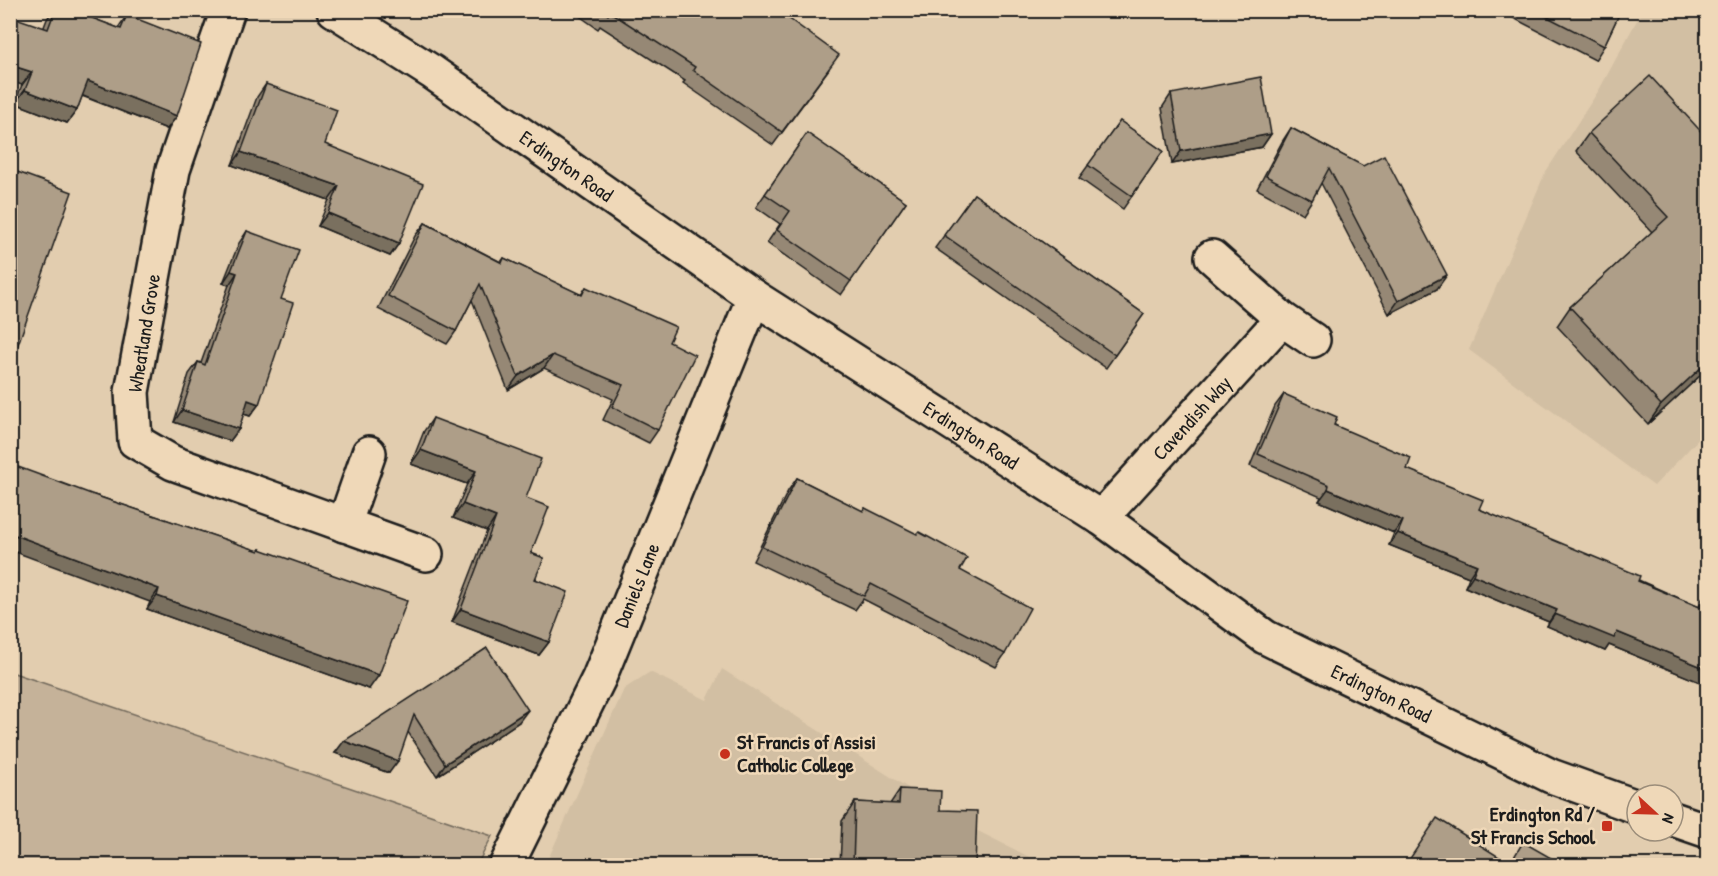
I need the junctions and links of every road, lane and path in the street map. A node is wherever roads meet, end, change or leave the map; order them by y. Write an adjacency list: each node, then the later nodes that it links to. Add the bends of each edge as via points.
1 (228, 10): 9 (street, Wheatland Grove, via 173,170 132,392 135,441 173,464)
2 (334, 10): 4 (street, Erdington Road, via 432,72)
3 (1212, 257): 5 (street)
4 (754, 297): 8 (street, Erdington Road); 14 (street, Daniels Lane, via 599,678)
5 (1282, 319): 6 (street); 8 (street, Cavendish Way)
6 (1313, 340)
7 (369, 453): 9 (street)
8 (1101, 518): 11 (street, Erdington Road, via 1265,637 1551,776)
9 (344, 525): 10 (street, Wheatland Grove)
10 (426, 554)
11 (1625, 803)
12 (1685, 823): 13 (street)
13 (1707, 831)
14 (506, 866)

